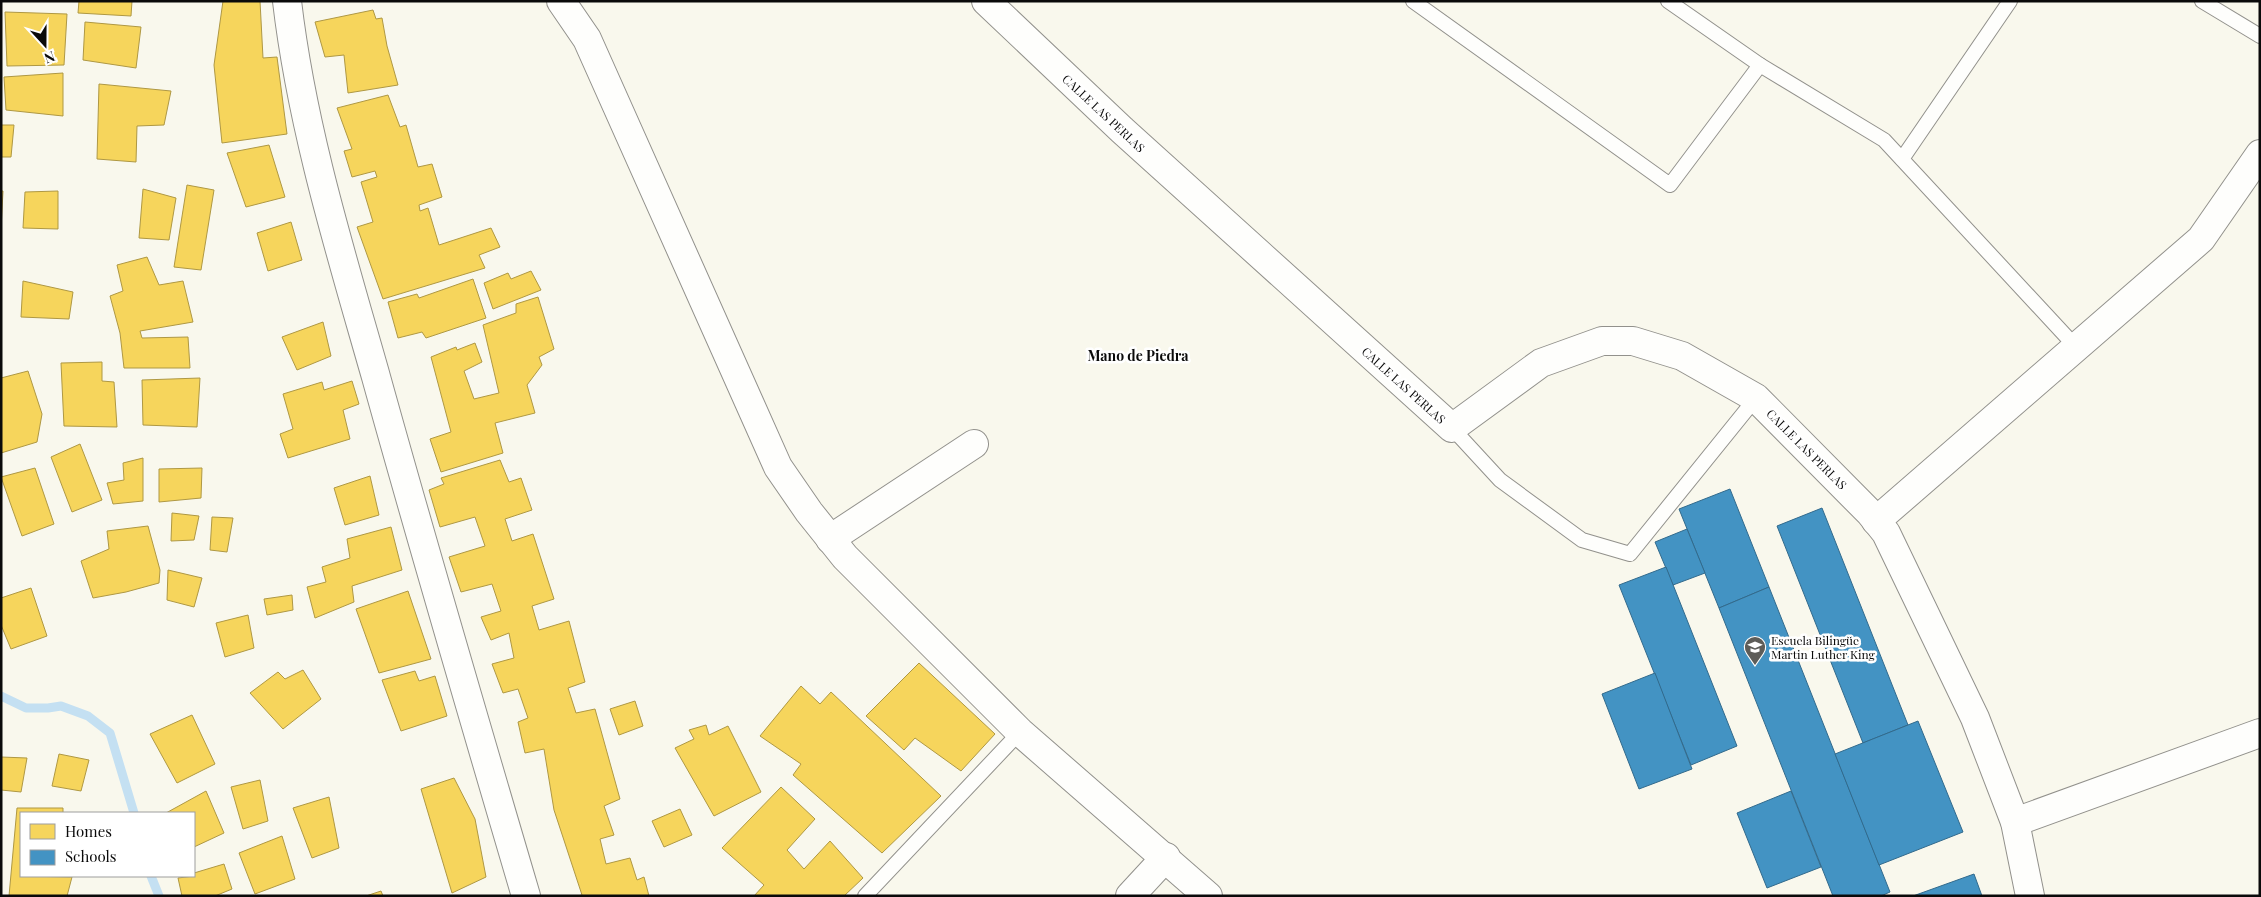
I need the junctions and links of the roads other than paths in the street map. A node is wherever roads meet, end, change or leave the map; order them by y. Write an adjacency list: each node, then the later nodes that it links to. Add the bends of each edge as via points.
1 (287, 1): 22 (street, via 290,30 332,224)
2 (561, 1): 17 (street, via 587,39 778,467)
3 (986, 1): 14 (street, CALLE LAS PERLAS, via 1122,130)
4 (1413, 1): 9 (lane, via 1670,185)
5 (1668, 1): 9 (lane)
6 (2010, 1): 11 (lane)
7 (2202, 1): 8 (lane)
8 (2260, 36)
9 (1760, 64): 11 (lane, via 1884,140)
10 (2260, 154): 12 (street, via 2201,239)
11 (1902, 159): 12 (lane)
12 (2076, 347): 16 (street)
13 (1756, 398): 14 (street, CALLE LAS PERLAS, via 1682,356 1633,341 1602,341 1541,363); 14 (lane, via 1630,554 1582,540 1500,480); 16 (street, CALLE LAS PERLAS)
14 (1452, 428)
15 (974, 444): 17 (street)
16 (1876, 521): 20 (street, CALLE LAS PERLAS, via 1886,534 1975,718)
17 (830, 539): 18 (street)
18 (1020, 732): 21 (street); 23 (lane)
19 (2260, 733): 20 (street)
20 (2015, 822): 26 (street, CALLE LAS PERLAS)
21 (1166, 858): 24 (street); 25 (street)
22 (526, 896)
23 (865, 896)
24 (1130, 896)
25 (1208, 896)
26 (2030, 896)

